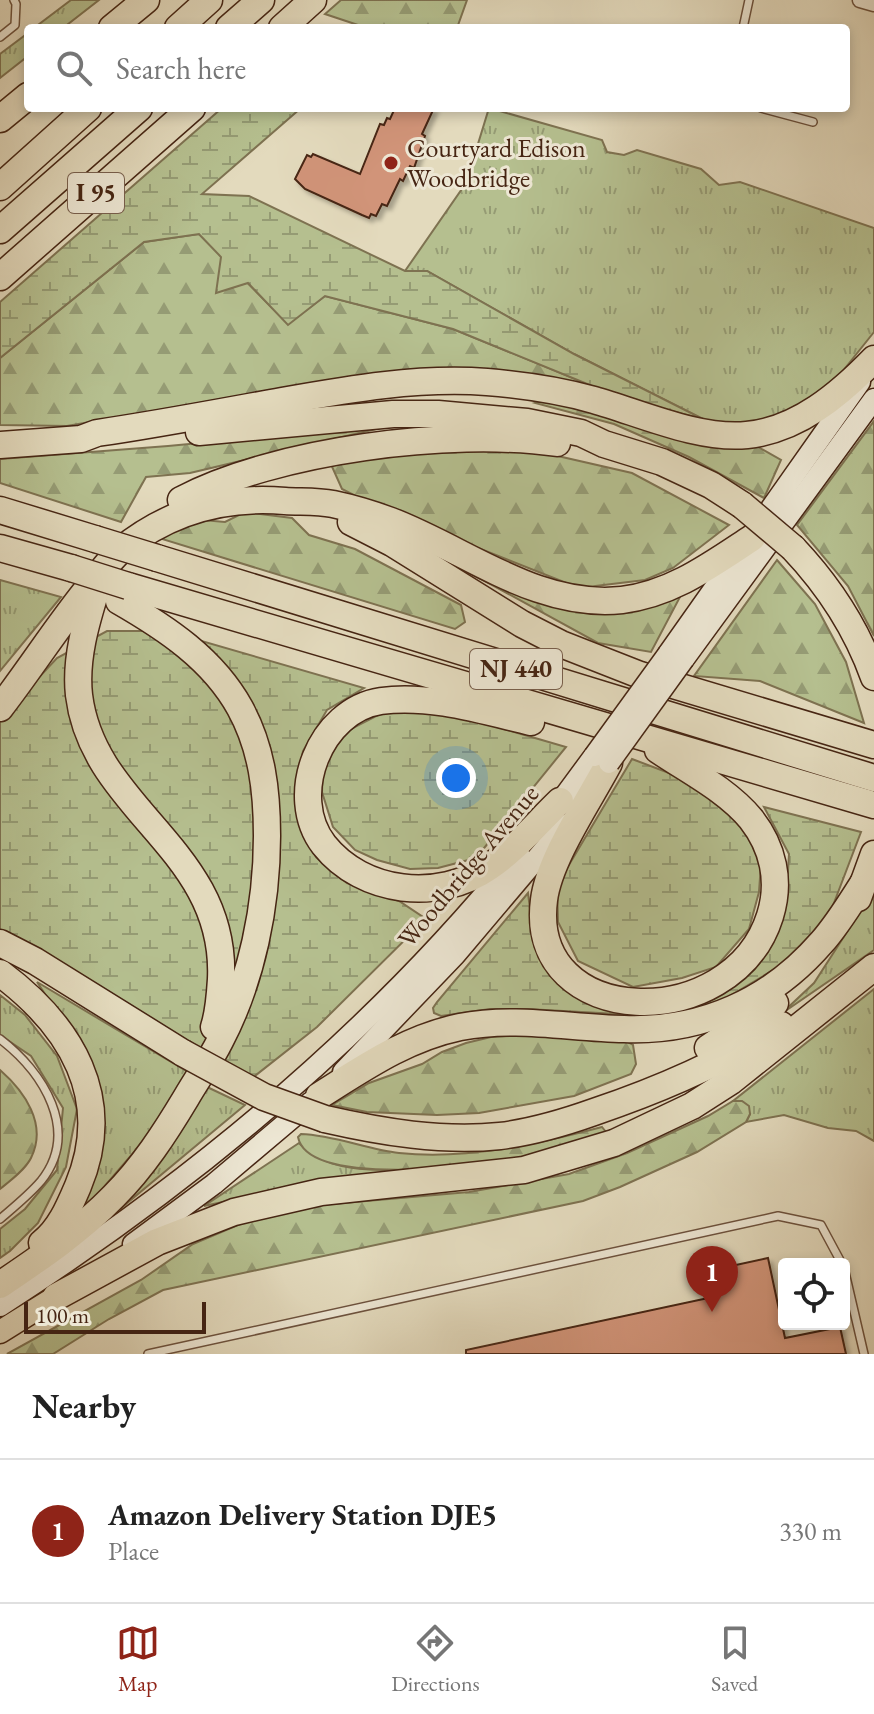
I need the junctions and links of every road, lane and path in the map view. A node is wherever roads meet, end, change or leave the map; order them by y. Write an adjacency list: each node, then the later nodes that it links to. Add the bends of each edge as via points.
1 (14, 0): 14 (lane, via 15,25)
2 (209, 0): 10 (highway)
3 (261, 0): 11 (highway)
4 (313, 0): 12 (highway)
5 (749, 0): 13 (lane)
6 (860, 0): 7 (street)
7 (874, 4)
8 (139, 6): 9 (highway)
9 (117, 24)
10 (182, 24)
11 (234, 24)
12 (286, 24)
13 (744, 24)
14 (0, 37)
15 (24, 99): 21 (highway)
16 (72, 112): 23 (highway)
17 (84, 112): 24 (highway, I 95)
18 (134, 112): 25 (highway, I 95)
19 (187, 112): 26 (highway, I 95)
20 (776, 112): 22 (lane)
21 (0, 119)
22 (813, 122)
23 (0, 169)
24 (0, 187)
25 (0, 230)
26 (0, 277)
27 (874, 361): 29 (highway, via 831,400 799,419 750,435 711,434 554,390 444,381 339,391); 34 (main road, Woodbridge Avenue)
28 (874, 399): 39 (main road, Woodbridge Avenue)
29 (81, 439): 30 (highway, via 97,443 344,417 438,414 527,422 581,433); 31 (highway)
30 (604, 444): 35 (highway, via 447,440 296,460 202,489 146,522); 40 (highway, bridge, via 711,485 793,548 837,601)
31 (0, 445)
32 (287, 501): 34 (highway, via 331,503 364,512 529,585 578,600 622,600 669,588); 35 (highway, via 238,499 214,504 175,517); 44 (highway, via 359,525 573,649 640,675)
33 (0, 510): 46 (highway, NJ 440, bridge)
34 (752, 538): 39 (main road, Woodbridge Avenue)
35 (134, 540): 37 (highway)
36 (0, 548): 38 (highway, NJ 440, bridge, via 71,568)
37 (107, 565): 41 (highway); 56 (highway, via 80,651 83,717 118,786 195,878 219,943 216,1021)
38 (124, 594): 42 (highway, NJ 440); 56 (highway, via 188,646 225,685 251,730 265,782 265,877 255,942 221,1039)
39 (676, 657): 45 (main road, Woodbridge Avenue, bridge)
40 (874, 677)
41 (0, 708)
42 (600, 726): 43 (highway, NJ 440); 47 (highway, via 571,731 447,704 378,701 342,720 327,735 310,777 313,822 323,844 364,875 414,890 440,888 489,868)
43 (642, 739): 45 (highway, via 736,803 772,859 774,906 754,951 737,969 692,995 641,1002 592,992 573,980 548,943 543,921 550,876); 48 (highway, NJ 440)
44 (874, 745)
45 (602, 760): 47 (main road, Woodbridge Avenue); 57 (main road, Woodbridge Avenue, via 560,832)
46 (874, 778)
47 (560, 801): 65 (main road, Woodbridge Avenue, via 442,944 345,1040 147,1205)
48 (874, 805)
49 (874, 854): 50 (highway)
50 (864, 882): 57 (highway, via 823,942 786,978 749,1003 708,1020 668,1028 533,1021 459,1027 395,1048); 58 (highway, via 848,920 796,987 719,1042 632,1084 541,1117 500,1127)
51 (0, 943): 57 (highway, bridge, via 264,1097)
52 (874, 956): 58 (highway, via 767,1034 638,1097 545,1129 514,1134 447,1137)
53 (874, 967): 64 (highway, via 731,1081 614,1143 524,1170 321,1192 234,1212 157,1242)
54 (0, 973): 61 (highway, via 57,1025 74,1050 92,1117 87,1159 64,1217 48,1238)
55 (0, 1039): 59 (lane, via 52,1100 58,1134 51,1165 41,1180)
56 (191, 1091): 62 (highway, via 115,1196)
57 (322, 1107): 58 (highway); 64 (main road, Woodbridge Avenue)
58 (396, 1132)
59 (0, 1219)
60 (839, 1258): 67 (lane, via 821,1225 778,1216)
61 (0, 1278)
62 (0, 1285)
63 (850, 1295): 68 (lane)
64 (56, 1297): 66 (main road, Woodbridge Avenue)
65 (0, 1306)
66 (0, 1332)
67 (148, 1354)
68 (864, 1354)

